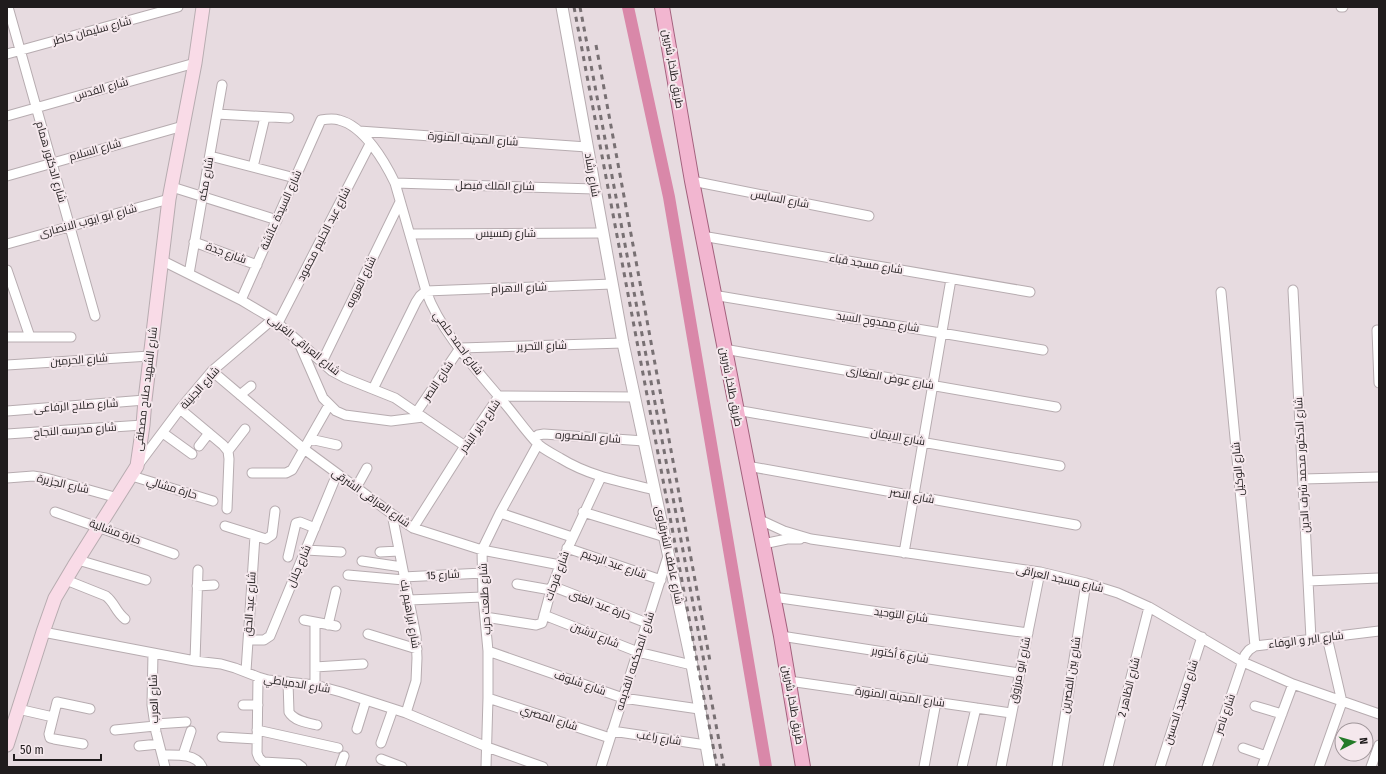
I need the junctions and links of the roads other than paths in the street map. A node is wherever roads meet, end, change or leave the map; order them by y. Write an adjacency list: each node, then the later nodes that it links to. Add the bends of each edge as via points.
1 (8, 7): 6 (street, شارع الدكتور همام)
2 (178, 7): 6 (street, شارع سليمان خاطر)
3 (203, 7): 8 (main road, شارع الشهيد صلاح مصطفى)
4 (562, 7): 19 (street, شارع رشاد)
5 (662, 7): 25 (main road, طريق طلخا, شربين)
6 (20, 51): 7 (street, شارع سليمان خاطر); 10 (street, شارع الدكتور همام)
7 (7, 54)
8 (195, 63): 10 (street, شارع القدس); 16 (main road, شارع الشهيد صلاح مصطفى)
9 (222, 85): 11 (street, شارع مكه)
10 (36, 108): 12 (street, شارع القدس); 21 (street, شارع الدكتور همام)
11 (217, 114): 13 (street); 20 (street, شارع مكه)
12 (7, 116)
13 (265, 117): 14 (street); 22 (street)
14 (289, 118)
15 (321, 120): 17 (street, شارع احمد حلمي, via 341,120); 24 (street, شارع السيدة عائشة)
16 (183, 126): 21 (street, شارع السلام); 28 (main road, شارع الشهيد صلاح مصطفى)
17 (359, 131): 18 (street, شارع احمد حلمي); 19 (street, شارع المدينه المنورة)
18 (370, 144): 26 (street, شارع احمد حلمي); 52 (street, شارع عبد الحليم محمود)
19 (587, 147): 27 (street, شارع رشاد)
20 (210, 156): 22 (street); 29 (street, شارع مكه)
21 (52, 163): 23 (street, شارع السلام); 33 (street, شارع الدكتور همام)
22 (253, 167): 24 (street)
23 (7, 176)
24 (295, 178): 32 (street, شارع السيدة عائشة)
25 (692, 181): 31 (street, شارع السايس); 36 (main road, طريق طلخا, شربين)
26 (395, 183): 27 (street, شارع الملك فيصل); 30 (street, شارع احمد حلمي)
27 (595, 189): 34 (street, شارع رشاد)
28 (170, 193): 29 (street); 33 (street, شارع ابو ايوب الانصارى); 39 (main road, شارع الشهيد صلاح مصطفى)
29 (202, 197): 32 (street); 37 (street, شارع مكه)
30 (400, 202): 35 (street, شارع احمد حلمي); 64 (street, شارع العروبه)
31 (869, 216)
32 (277, 220): 40 (street, شارع السيدة عائشة)
33 (70, 226): 38 (street, شارع ابو ايوب الانصارى); 51 (street, شارع الدكتور همام)
34 (603, 233): 35 (street, شارع رمسيس); 44 (street, شارع رشاد)
35 (410, 234): 46 (street, شارع احمد حلمي)
36 (702, 236): 43 (street, شارع مسجد قباء); 49 (main road, طريق طلخا, شربين)
37 (194, 242): 40 (street, شارع جدة); 42 (street, شارع مكه)
38 (7, 244)
39 (161, 260): 42 (street, شارع العراقى الغربى); 63 (main road, شارع الشهيد صلاح مصطفى)
40 (257, 265): 50 (street, شارع السيدة عائشة)
41 (7, 270): 56 (street)
42 (189, 274): 50 (street, شارع العراقى الغربى)
43 (952, 279): 47 (street, شارع مسجد قباء); 54 (street)
44 (612, 284): 46 (street, شارع الاهرام); 59 (street, شارع رشاد)
45 (1293, 290): 105 (street, شارع الدكتور محمد شرف الدين)
46 (426, 291): 60 (street, شارع احمد حلمي, via 442,325); 70 (street, via 416,302)
47 (1030, 292)
48 (1221, 292): 177 (street, شارع الوكيل)
49 (713, 295): 54 (street, شارع ممدوح السيد); 61 (main road, طريق طلخا, شربين)
50 (241, 300): 52 (street, شارع العراقى الغربى)
51 (95, 316)
52 (275, 321): 58 (street, شارع العراقى الغربى); 66 (street, شارع الجنينة)
53 (1377, 330): 67 (street)
54 (942, 333): 62 (street, شارع ممدوح السيد); 69 (street)
55 (7, 337): 56 (street)
56 (30, 337): 57 (street)
57 (71, 337)
58 (297, 340): 64 (street, شارع العراقى الغربى); 75 (street, via 323,398)
59 (623, 343): 60 (street, شارع التحرير); 73 (street, شارع عاطف الشرقاوى)
60 (460, 348): 72 (street, شارع احمد حلمي); 80 (street, شارع النصر)
61 (724, 349): 69 (street, شارع عوض المغازى); 78 (main road, طريق طلخا, شربين)
62 (1043, 350)
63 (150, 356): 65 (street, شارع الحرمين); 74 (main road, شارع الشهيد صلاح مصطفى)
64 (322, 362): 70 (street, شارع العراقى الغربى, via 344,378)
65 (7, 365)
66 (212, 372): 71 (street, شارع العراقى الشرقى); 77 (street, شارع الجنينة)
67 (1379, 383)
68 (251, 386): 71 (street)
69 (933, 386): 76 (street, شارع عوض المغازى); 89 (street)
70 (374, 389): 80 (street, شارع العراقى الغربى, via 395,398)
71 (240, 395): 93 (street, شارع العراقى الشرقى)
72 (499, 396): 73 (street, شارع داير البندر); 87 (street, شارع احمد حلمي); 92 (street, شارع داير البندر)
73 (634, 396): 88 (street, شارع عاطف الشرقاوى)
74 (145, 400): 79 (street, شارع صلاح الرفاعى); 81 (main road, شارع الشهيد صلاح مصطفى)
75 (329, 405): 80 (street, via 345,415 391,421); 86 (street)
76 (1056, 407)
77 (180, 409): 83 (street, شارع الجنينة); 84 (street)
78 (736, 410): 89 (street, شارع الايمان); 96 (main road, طريق طلخا, شربين)
79 (7, 411)
80 (419, 415): 92 (street, شارع العراقى الغربى)
81 (143, 425): 85 (street, شارع مدرسه النجاح); 99 (main road, شارع الشهيد صلاح مصطفى)
82 (245, 429): 94 (street)
83 (163, 433): 95 (street); 99 (street, شارع الجنينة)
84 (209, 433): 91 (street); 94 (street)
85 (7, 434)
86 (310, 439): 90 (street); 93 (street)
87 (536, 441): 88 (street, شارع المنصوره, via 538,435 544,434); 102 (street, شارع احمد حلمي, via 567,462); 115 (street, شارع طلعت حرب)
88 (644, 441): 107 (street, شارع عاطف الشرقاوى)
89 (923, 441): 97 (street, شارع الايمان); 108 (street)
90 (337, 445)
91 (200, 446)
92 (465, 446): 122 (street, شارع داير البندر)
93 (304, 449): 100 (street, via 290,472); 101 (street, شارع العراقى الشرقى)
94 (228, 451): 111 (street)
95 (192, 454)
96 (747, 466): 108 (street, شارع النصر); 117 (main road, طريق طلخا, شربين)
97 (1060, 466)
98 (367, 468): 106 (street)
99 (134, 471): 109 (main road, شارع الشهيد صلاح مصطفى); 110 (street, حارة مشالي)
100 (252, 473)
101 (337, 474): 106 (street, شارع العراقى الشرقى); 121 (street, شارع جلال)
102 (601, 477): 107 (street, شارع احمد حلمي); 114 (street, شارع فرحات)
103 (1379, 477): 105 (street)
104 (7, 478): 109 (street, شارع الجزيرة, via 46,478)
105 (1303, 479): 151 (street, شارع الدكتور محمد شرف الدين)
106 (356, 488): 116 (street, شارع العراقى الشرقى)
107 (655, 490): 125 (street, شارع عاطف الشرقاوى)
108 (914, 496): 118 (street, شارع النصر); 134 (street)
109 (118, 498): 119 (main road, شارع الشهيد صلاح مصطفى)
110 (213, 501)
111 (226, 509)
112 (275, 511): 123 (street, via 272,535 266,539)
113 (55, 512): 119 (street, حارة مشالية)
114 (584, 512): 124 (street, شارع فرحات); 125 (street)
115 (500, 513): 124 (street); 130 (street, شارع طلعت حرب)
116 (392, 514): 122 (street, شارع العراقى الشرقى); 131 (street, شارع ابراهيم بك)
117 (758, 519): 126 (street, شارع مسجد العراقى, via 784,531); 127 (main road, طريق طلخا, شربين)
118 (1076, 525)
119 (99, 526): 135 (street, حارة مشالية); 138 (main road, شارع الشهيد صلاح مصطفى)
120 (225, 526): 123 (street)
121 (315, 528): 129 (street, شارع جلال); 137 (street, via 296,523)
122 (413, 528): 130 (street, شارع العراقى الشرقى)
123 (255, 536): 176 (street, شارع عبد الحق)
124 (572, 536): 128 (street, شارع فرحات)
125 (665, 536): 136 (street, شارع عاطف الشرقاوى)
126 (811, 539): 127 (street, شارع مسجد العراقى, via 787,539); 134 (street, شارع مسجد العراقى)
127 (763, 544): 159 (main road, طريق طلخا, شربين)
128 (567, 548): 140 (street, شارع فرحات); 150 (street, شارع عبد الرحيم)
129 (306, 550): 132 (street); 176 (street, شارع جلال, via 270,636 264,640)
130 (482, 550): 140 (street, شارع العراقى الشرقى); 144 (street, شارع طلعت حرب)
131 (399, 551): 133 (street); 141 (street, شارع ابراهيم بك)
132 (341, 552)
133 (380, 552)
134 (904, 553): 143 (street, شارع مسجد العراقى)
135 (174, 554)
136 (669, 554): 150 (street, شارع المحكمه القديمه); 185 (street, شارع عاطف الشرقاوى)
137 (288, 557)
138 (78, 560): 148 (main road, شارع الشهيد صلاح مصطفى); 149 (street)
139 (362, 561): 141 (street)
140 (560, 565): 156 (street, شارع فرحات)
141 (402, 567): 147 (street, شارع ابراهيم بك)
142 (198, 570): 155 (street)
143 (1040, 572): 152 (street, شارع مسجد العراقى); 170 (street, شارع ابو مرزوق)
144 (483, 573): 147 (street, شارع 15); 158 (street, شارع طلعت حرب)
145 (348, 575): 147 (street, شارع 15)
146 (1379, 578): 151 (street)
147 (404, 579): 160 (street, شارع ابراهيم بك)
148 (66, 580): 164 (street, via 106,596); 169 (main road, شارع الشهيد صلاح مصطفى, via 55,598)
149 (146, 580)
150 (661, 580): 167 (street, شارع المحكمه القديمه)
151 (1308, 581): 175 (street, شارع الدكتور محمد شرف الدين)
152 (1086, 582): 161 (street, شارع مسجد العراقى); 249 (street, شارع بين القصرين)
153 (517, 584): 156 (street, حارة عبد الغنى)
154 (214, 585): 155 (street)
155 (197, 586): 182 (street)
156 (551, 588): 162 (street, شارع فرحات); 167 (street, حارة عبد الغنى)
157 (336, 591): 166 (street, via 332,626)
158 (483, 596): 160 (street); 163 (street, شارع طلعت حرب)
159 (774, 597): 170 (street, شارع التوحيد); 172 (main road, طريق طلخا, شربين)
160 (409, 600): 178 (street, شارع ابراهيم بك)
161 (1149, 607): 173 (street, شارع مسجد العراقى); 250 (street, شارع الظاهر 2)
162 (544, 615): 163 (street, شارع فرحات, via 543,622 539,625); 180 (street, شارع لاشين)
163 (485, 616): 179 (street, شارع طلعت حرب)
164 (125, 619)
165 (304, 620): 166 (street)
166 (315, 622): 186 (street)
167 (647, 623): 180 (street, شارع المحكمه القديمه)
168 (1379, 631): 174 (street, شارع البر و الوفاء)
169 (43, 632): 181 (street, شارع الدمياطي); 203 (main road, شارع الشهيد صلاح مصطفى)
170 (1028, 633): 188 (street, شارع ابو مرزوق)
171 (368, 634): 178 (street)
172 (781, 636): 188 (street, شارع 6 أكتوبر); 190 (main road, طريق طلخا, شربين)
173 (1202, 637): 183 (street, شارع مسجد العراقى); 251 (street, شارع مسجد الحسين)
174 (1327, 637): 175 (street, شارع البر و الوفاء); 198 (street)
175 (1311, 639): 177 (street, شارع البر و الوفاء)
176 (248, 640): 187 (street, شارع عبد الحق)
177 (1255, 646): 183 (street, شارع البر و الوفاء, via 1245,655)
178 (417, 649): 207 (street, شارع ابراهيم بك, via 416,681)
179 (488, 651): 194 (street, شارع طلعت حرب); 195 (street, شارع شلوف)
180 (638, 652): 185 (street, شارع لاشين); 195 (street, شارع المحكمه القديمه)
181 (153, 653): 182 (street, شارع الدمياطي); 213 (street, شارع العرب, via 152,705)
182 (195, 661): 187 (street, شارع الدمياطي, via 221,664)
183 (1243, 662): 192 (street, شارع مسجد العراقى); 252 (street, شارع ناصر)
184 (363, 664): 186 (street)
185 (692, 664): 206 (street, شارع عاطف الشرقاوى)
186 (315, 667): 193 (street)
187 (246, 671): 189 (street, شارع الدمياطي)
188 (1020, 673): 208 (street, شارع ابو مرزوق)
189 (258, 677): 191 (street, شارع الدمياطي); 200 (street)
190 (789, 680): 197 (street, شارع المدينه المنورة); 245 (main road, طريق طلخا, شربين)
191 (288, 682): 193 (street, شارع الدمياطي); 214 (street, via 290,715)
192 (1293, 684): 198 (street, شارع مسجد العراقى); 209 (street)
193 (315, 685): 196 (street, شارع الدمياطي)
194 (488, 698): 219 (street, شارع المصري); 229 (street, شارع طلعت حرب)
195 (623, 698): 206 (street, شارع شلوف); 219 (street, شارع المحكمه القديمه)
196 (366, 700): 205 (street, شارع الدمياطي); 215 (street)
197 (936, 702): 202 (street, شارع المدينه المنورة); 246 (street)
198 (1342, 702): 210 (street, شارع مسجد العراقى); 254 (street)
199 (243, 705): 200 (street)
200 (258, 705): 218 (street)
201 (1255, 706): 209 (street)
202 (976, 708): 208 (street, شارع المدينه المنورة); 247 (street)
203 (18, 709): 211 (street); 224 (main road, شارع الشهيد صلاح مصطفى)
204 (90, 709): 211 (street, via 58,702)
205 (393, 709): 207 (street, شارع الدمياطي); 221 (street)
206 (699, 709): 225 (street, شارع عاطف الشرقاوى)
207 (406, 713): 229 (street, شارع الدمياطي)
208 (1011, 713): 248 (street, شارع ابو مرزوق)
209 (1282, 714): 234 (street)
210 (1379, 714)
211 (53, 718): 222 (street, via 50,738)
212 (186, 722): 213 (street)
213 (155, 725): 216 (street); 223 (street, شارع العرب)
214 (317, 725)
215 (357, 729)
216 (115, 730)
217 (191, 730): 232 (street)
218 (257, 734): 220 (street); 228 (street); 238 (street, via 257,753 263,762 298,764)
219 (611, 734): 225 (street, شارع راغب); 243 (street, شارع المحكمه القديمه)
220 (222, 737)
221 (381, 743)
222 (83, 744)
223 (159, 744): 227 (street); 231 (street, شارع العرب)
224 (7, 745)
225 (706, 745): 244 (street, شارع عاطف الشرقاوى)
226 (1379, 745): 255 (street)
227 (139, 746)
228 (338, 748)
229 (487, 748): 241 (street, شارع طلعت حرب); 242 (street, شارع الدمياطي)
230 (1243, 748): 234 (street)
231 (162, 755): 232 (street); 236 (street, شارع العرب)
232 (183, 755): 237 (street, via 196,760)
233 (344, 756): 239 (street)
234 (1266, 756): 253 (street)
235 (381, 759): 240 (street)
236 (165, 767)
237 (202, 767)
238 (302, 767)
239 (340, 767)
240 (402, 767)
241 (486, 767)
242 (542, 767)
243 (601, 767)
244 (710, 767)
245 (803, 767)
246 (924, 767)
247 (962, 767)
248 (1000, 767)
249 (1056, 767)
250 (1108, 767)
251 (1160, 767)
252 (1207, 767)
253 (1262, 767)
254 (1319, 767)
255 (1371, 767)

